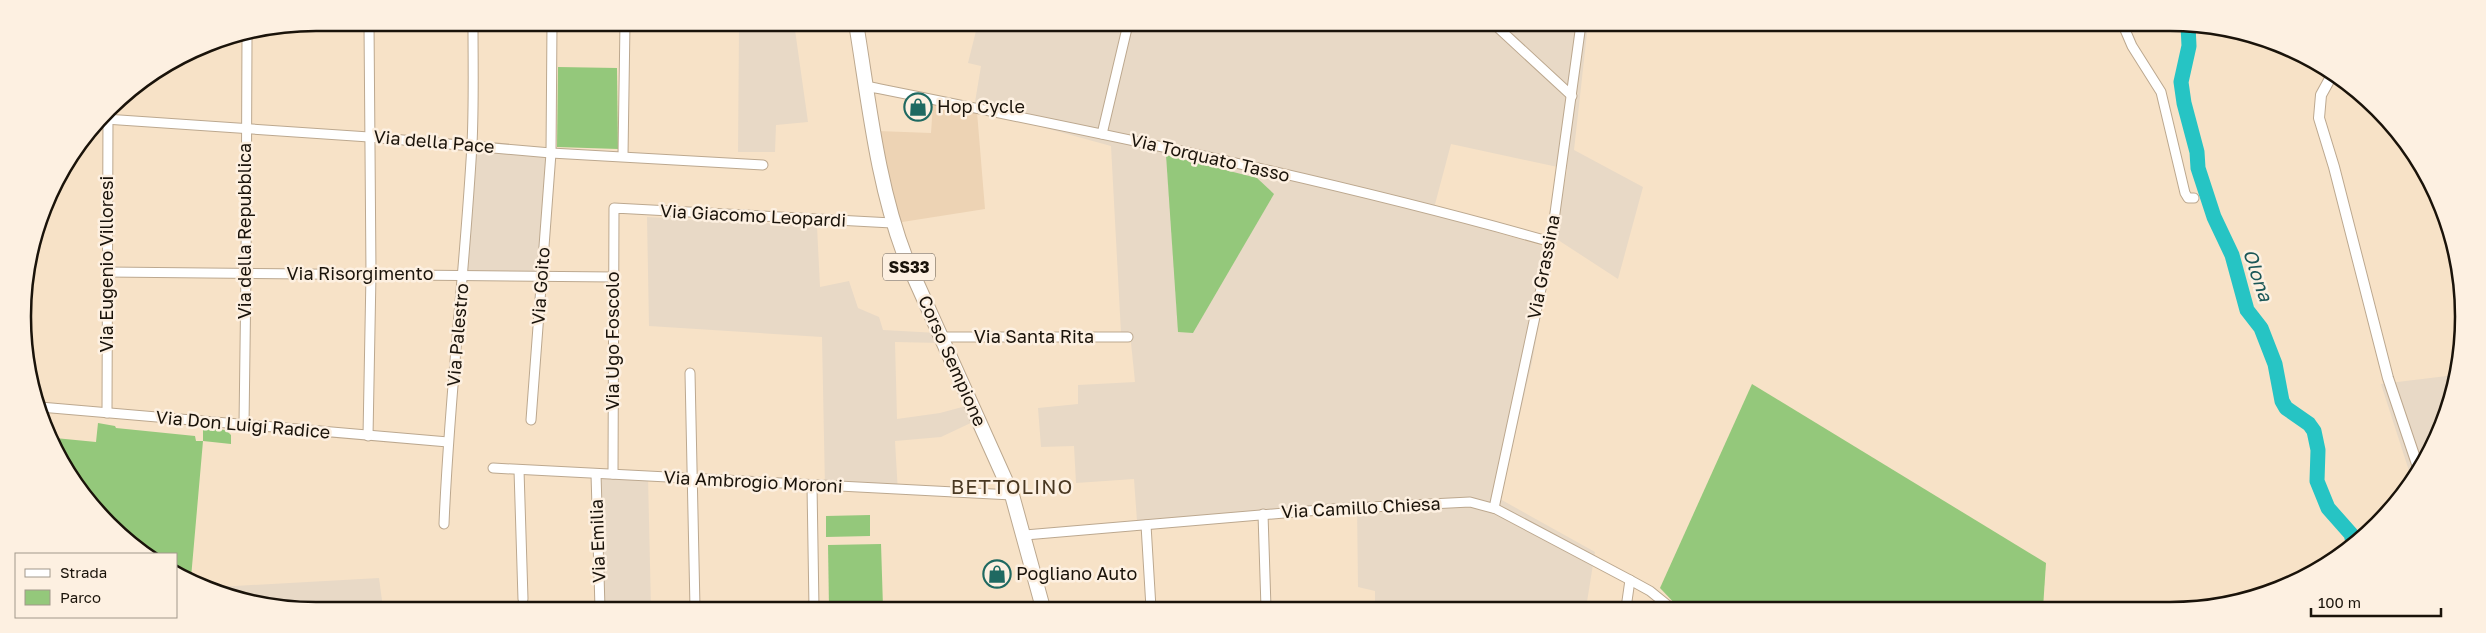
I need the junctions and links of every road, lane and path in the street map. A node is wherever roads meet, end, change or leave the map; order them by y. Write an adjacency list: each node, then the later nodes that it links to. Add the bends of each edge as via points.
1 (369, 31): 18 (street)
2 (473, 31): 19 (street, Via Palestro)
3 (552, 31): 20 (street, Via Goito)
4 (625, 31): 21 (street)
5 (857, 31): 12 (main road, Corso Sempione / SS33)
6 (1126, 31): 17 (street)
7 (1502, 31): 13 (street)
8 (1579, 31): 13 (street, Via Grassina)
9 (2126, 31): 23 (street, via 2161,92 2185,193 2188,198)
10 (246, 40): 16 (street, Via della Repubblica)
11 (2329, 80): 42 (street, via 2321,95 2319,118 2388,378)
12 (866, 86): 17 (street, Via Torquato Tasso); 25 (main road, Corso Sempione / SS33)
13 (1572, 96): 26 (street, Via Grassina)
14 (113, 117): 16 (street, Via della Pace)
15 (107, 123): 27 (street, Via Eugenio Villoresi)
16 (245, 128): 18 (street, Via della Pace); 28 (street, Via della Repubblica)
17 (1102, 134): 26 (street, Via Torquato Tasso, via 1437,210)
18 (369, 137): 19 (street, Via della Pace); 29 (street)
19 (472, 146): 20 (street, Via della Pace); 30 (street, Via Palestro)
20 (551, 152): 21 (street, Via della Pace); 31 (street, Via Goito)
21 (623, 155): 22 (street, Via della Pace)
22 (763, 165)
23 (2194, 198)
24 (614, 208): 25 (street, Via Giacomo Leopardi); 32 (street, Via Ugo Foscolo)
25 (892, 223): 33 (main road, Corso Sempione / SS33)
26 (1551, 242): 50 (street, Via Grassina)
27 (107, 272): 28 (street, Via Risorgimento); 37 (street, Via Eugenio Villoresi)
28 (246, 273): 29 (street, Via Risorgimento); 39 (street, Via della Repubblica)
29 (371, 274): 30 (street, Via Risorgimento); 40 (street)
30 (463, 274): 31 (street, Via Risorgimento); 41 (street, Via Palestro)
31 (542, 275): 32 (street, Via Risorgimento); 38 (street, Via Goito)
32 (614, 277): 46 (street, Via Ugo Foscolo)
33 (941, 337): 34 (street, Via Santa Rita); 49 (main road, Corso Sempione / SS33)
34 (1128, 337)
35 (690, 374): 47 (street)
36 (46, 408): 37 (street, Via Don Luigi Radice)
37 (107, 413): 39 (street, Via Don Luigi Radice)
38 (531, 420)
39 (244, 425): 40 (street, Via Don Luigi Radice)
40 (368, 436): 41 (street, Via Don Luigi Radice)
41 (448, 442): 52 (street, Via Palestro)
42 (2416, 461)
43 (493, 468): 44 (street, Via Ambrogio Moroni)
44 (519, 470): 45 (street, Via Ambrogio Moroni); 56 (street)
45 (596, 474): 46 (street, Via Ambrogio Moroni); 57 (street, Via Emilia)
46 (613, 474): 47 (street, Via Ambrogio Moroni)
47 (692, 478): 48 (street, Via Ambrogio Moroni); 58 (street)
48 (812, 485): 49 (street, Via Ambrogio Moroni); 59 (street)
49 (1012, 495): 54 (main road, Corso Sempione / SS33)
50 (1494, 508): 51 (street, Via Camillo Chiesa, via 1461,502); 55 (street, Via Camillo Chiesa)
51 (1263, 514): 53 (street, Via Camillo Chiesa); 62 (street)
52 (444, 524)
53 (1146, 525): 54 (street, Via Camillo Chiesa); 61 (street)
54 (1025, 535): 60 (main road, Corso Sempione / SS33)
55 (1630, 580): 63 (street); 64 (street, Via Camillo Chiesa)
56 (523, 599)
57 (600, 602)
58 (695, 602)
59 (814, 602)
60 (1041, 602)
61 (1151, 602)
62 (1266, 602)
63 (1627, 602)
64 (1663, 602)

